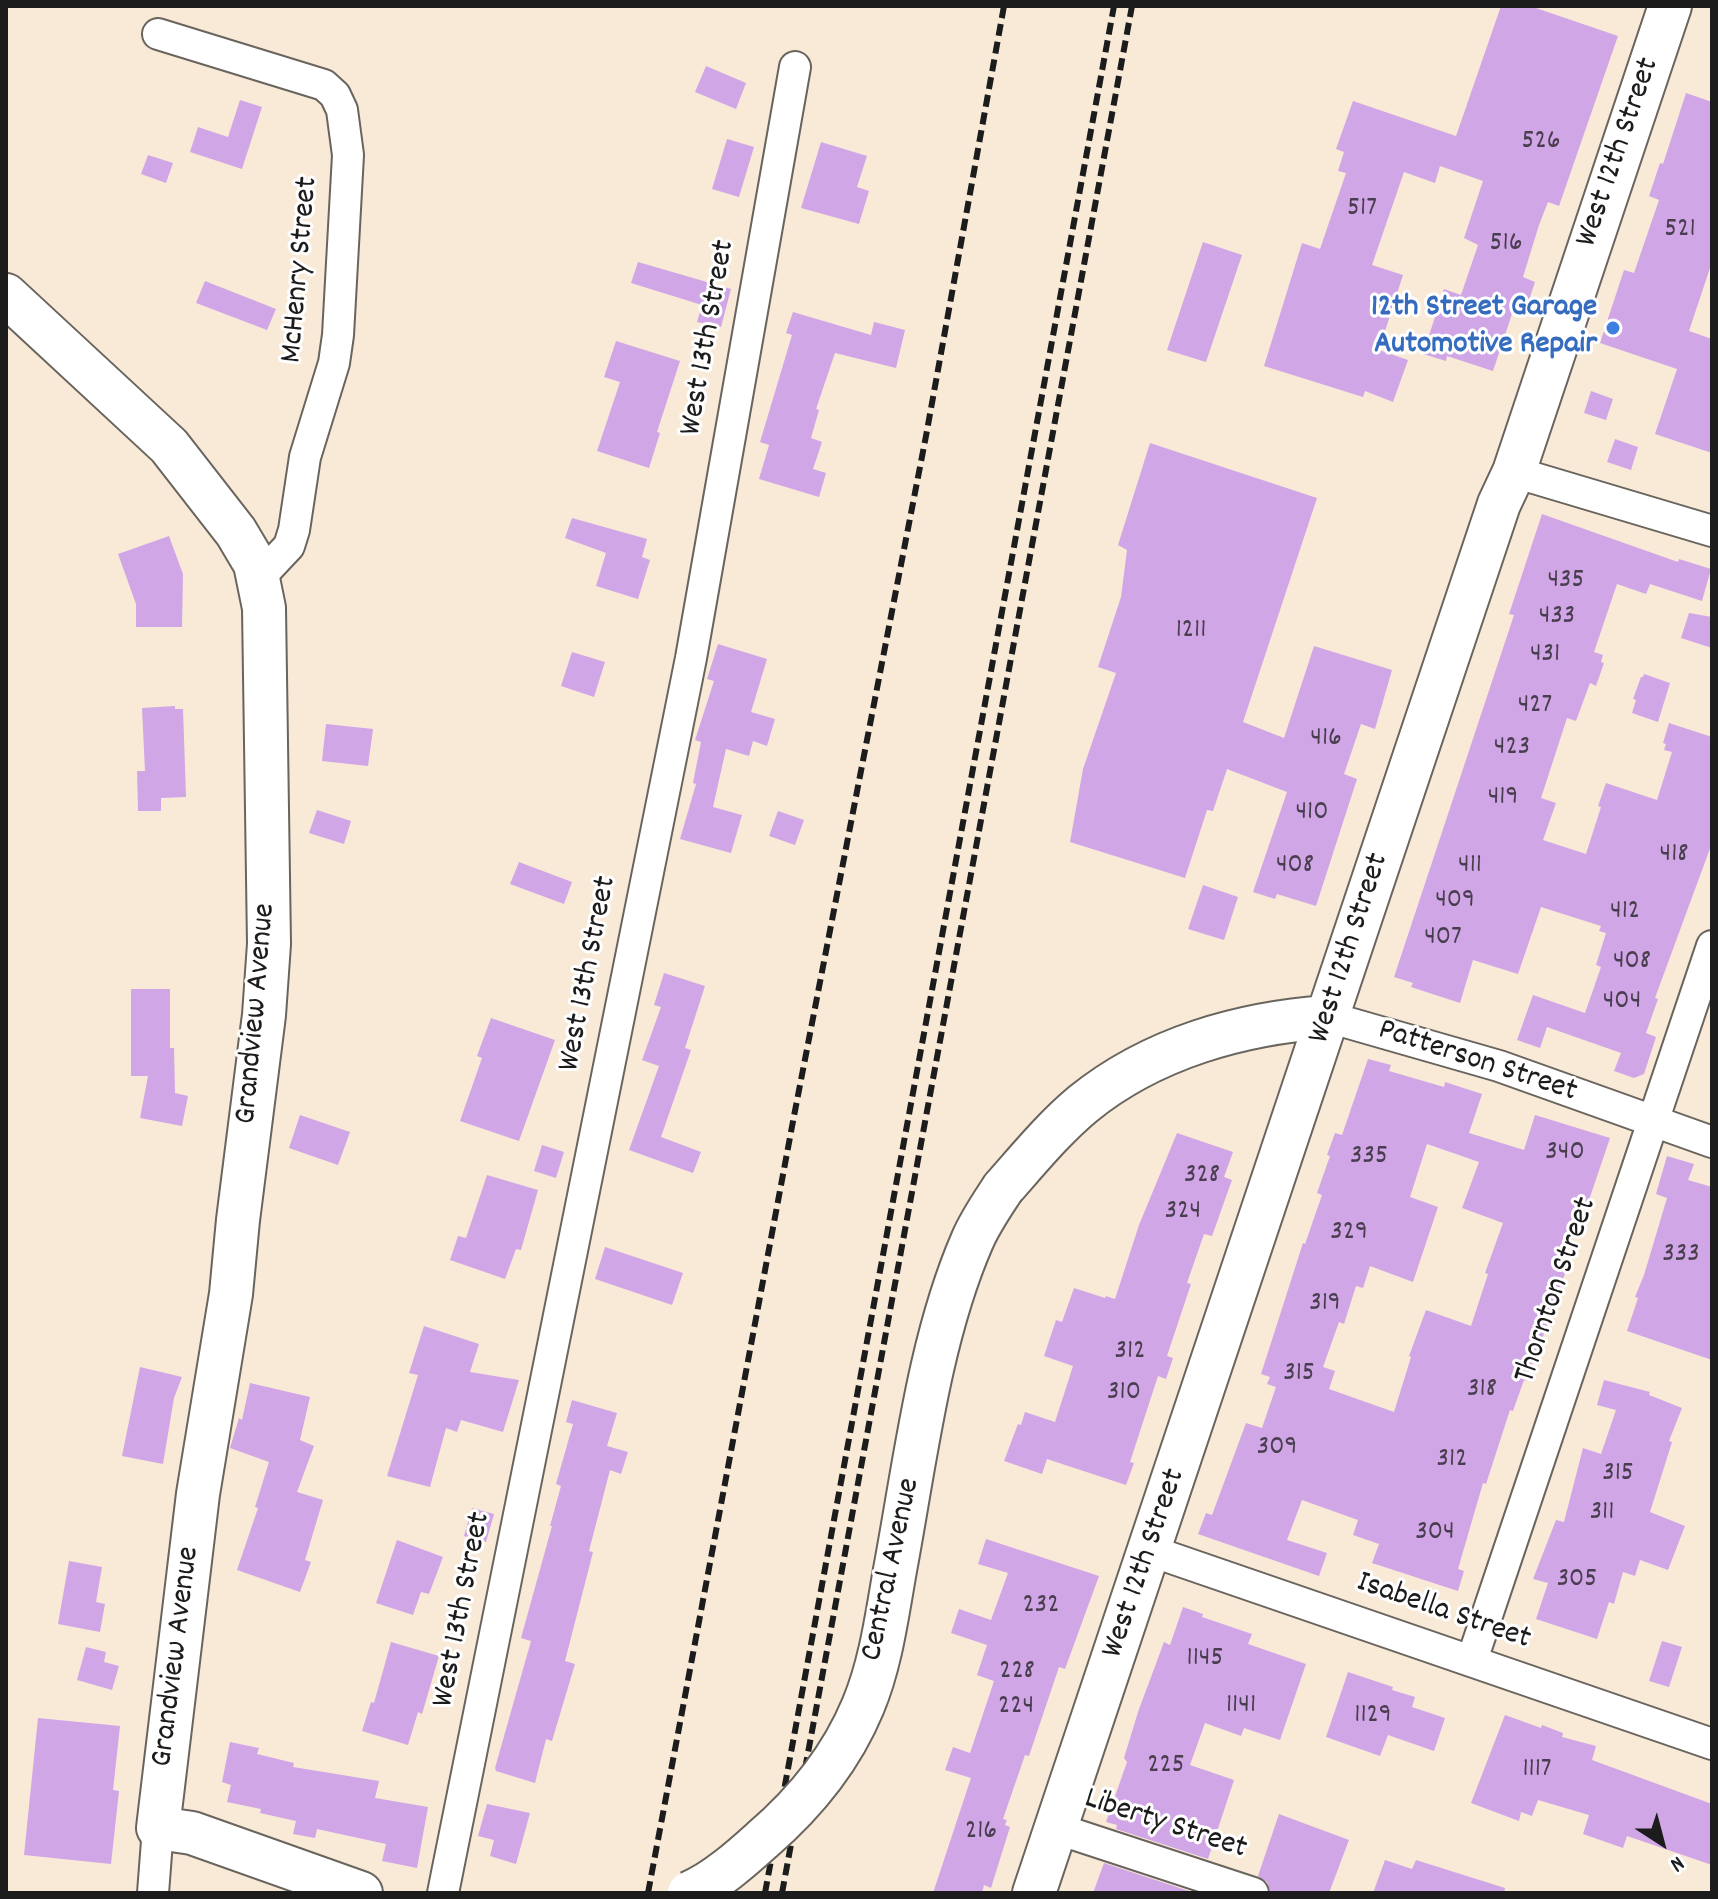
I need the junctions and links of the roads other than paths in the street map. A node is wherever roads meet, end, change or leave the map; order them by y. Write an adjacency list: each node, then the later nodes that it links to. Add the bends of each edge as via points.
1 (1670, 6): 5 (street, West 12th Street)
2 (158, 34): 7 (street, McHenry Street, via 324,85 342,110 348,155 334,363 305,457 289,546)
3 (795, 67): 20 (street, West 13th Street, via 691,658)
4 (6, 295): 7 (street, Grandview Avenue, via 169,446 236,532 255,564)
5 (1514, 472): 6 (street); 9 (street, West 12th Street)
6 (1712, 531)
7 (257, 580): 16 (street, Grandview Avenue, via 264,608 267,775 269,944 264,1015)
8 (1712, 946): 10 (street, Thornton Street)
9 (1328, 1017): 10 (street, Patterson Street, via 1499,1066); 12 (street, Patterson Street, via 1238,1030 1189,1044 1130,1073 1084,1104); 13 (street, West 12th Street)
10 (1654, 1122): 11 (street, Patterson Street); 14 (street, Thornton Street)
11 (1712, 1142)
12 (1003, 1188): 21 (street, Central Avenue, bridge, via 974,1237 939,1336 881,1644 864,1704 815,1788 742,1858)
13 (1151, 1551): 14 (street, Isabella Street); 17 (street, West 12th Street)
14 (1472, 1660): 15 (street, Isabella Street)
15 (1712, 1744)
16 (158, 1828): 18 (street); 19 (street, via 192,1833)
17 (1055, 1828): 22 (street, West 12th Street); 23 (street, Liberty Street)
18 (153, 1893)
19 (361, 1893)
20 (443, 1893)
21 (689, 1893)
22 (1034, 1893)
23 (1253, 1893)

